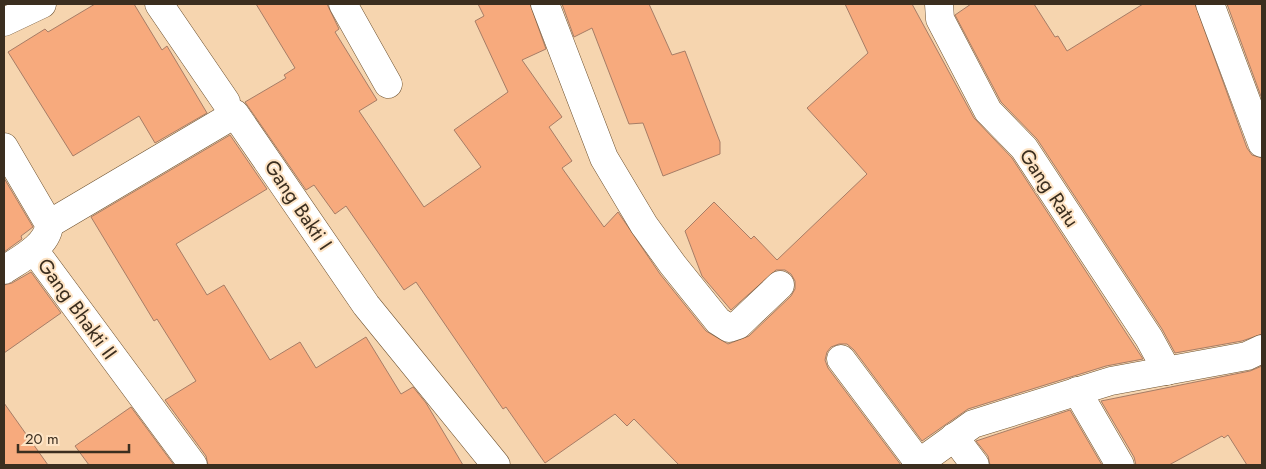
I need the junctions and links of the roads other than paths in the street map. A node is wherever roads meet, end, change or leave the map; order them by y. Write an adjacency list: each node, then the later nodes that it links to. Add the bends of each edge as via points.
1 (42, 4): 7 (street)
2 (159, 4): 9 (street)
3 (343, 4): 8 (street)
4 (545, 4): 15 (street, via 604,158 644,225 718,321 729,328 738,325)
5 (939, 4): 18 (street, Gang Ratu, via 940,19 988,111 1024,148 1149,338)
6 (1210, 4): 10 (street)
7 (4, 22)
8 (388, 84)
9 (226, 102)
10 (1262, 144)
11 (4, 147): 12 (street, Gang Bhakti II)
12 (49, 224): 13 (street, Gang Bhakti II, via 49,231); 23 (street, Gang Bakti I, via 235,114 366,305)
13 (34, 250): 14 (street); 22 (street, Gang Bhakti II)
14 (4, 270)
15 (780, 285)
16 (1262, 349): 18 (street, via 1247,356)
17 (841, 359): 21 (street)
18 (1167, 371): 19 (street)
19 (1077, 391): 20 (street, via 973,424); 25 (street)
20 (954, 437): 21 (street); 24 (street)
21 (918, 464)
22 (193, 465)
23 (496, 465)
24 (975, 465)
25 (1120, 465)

